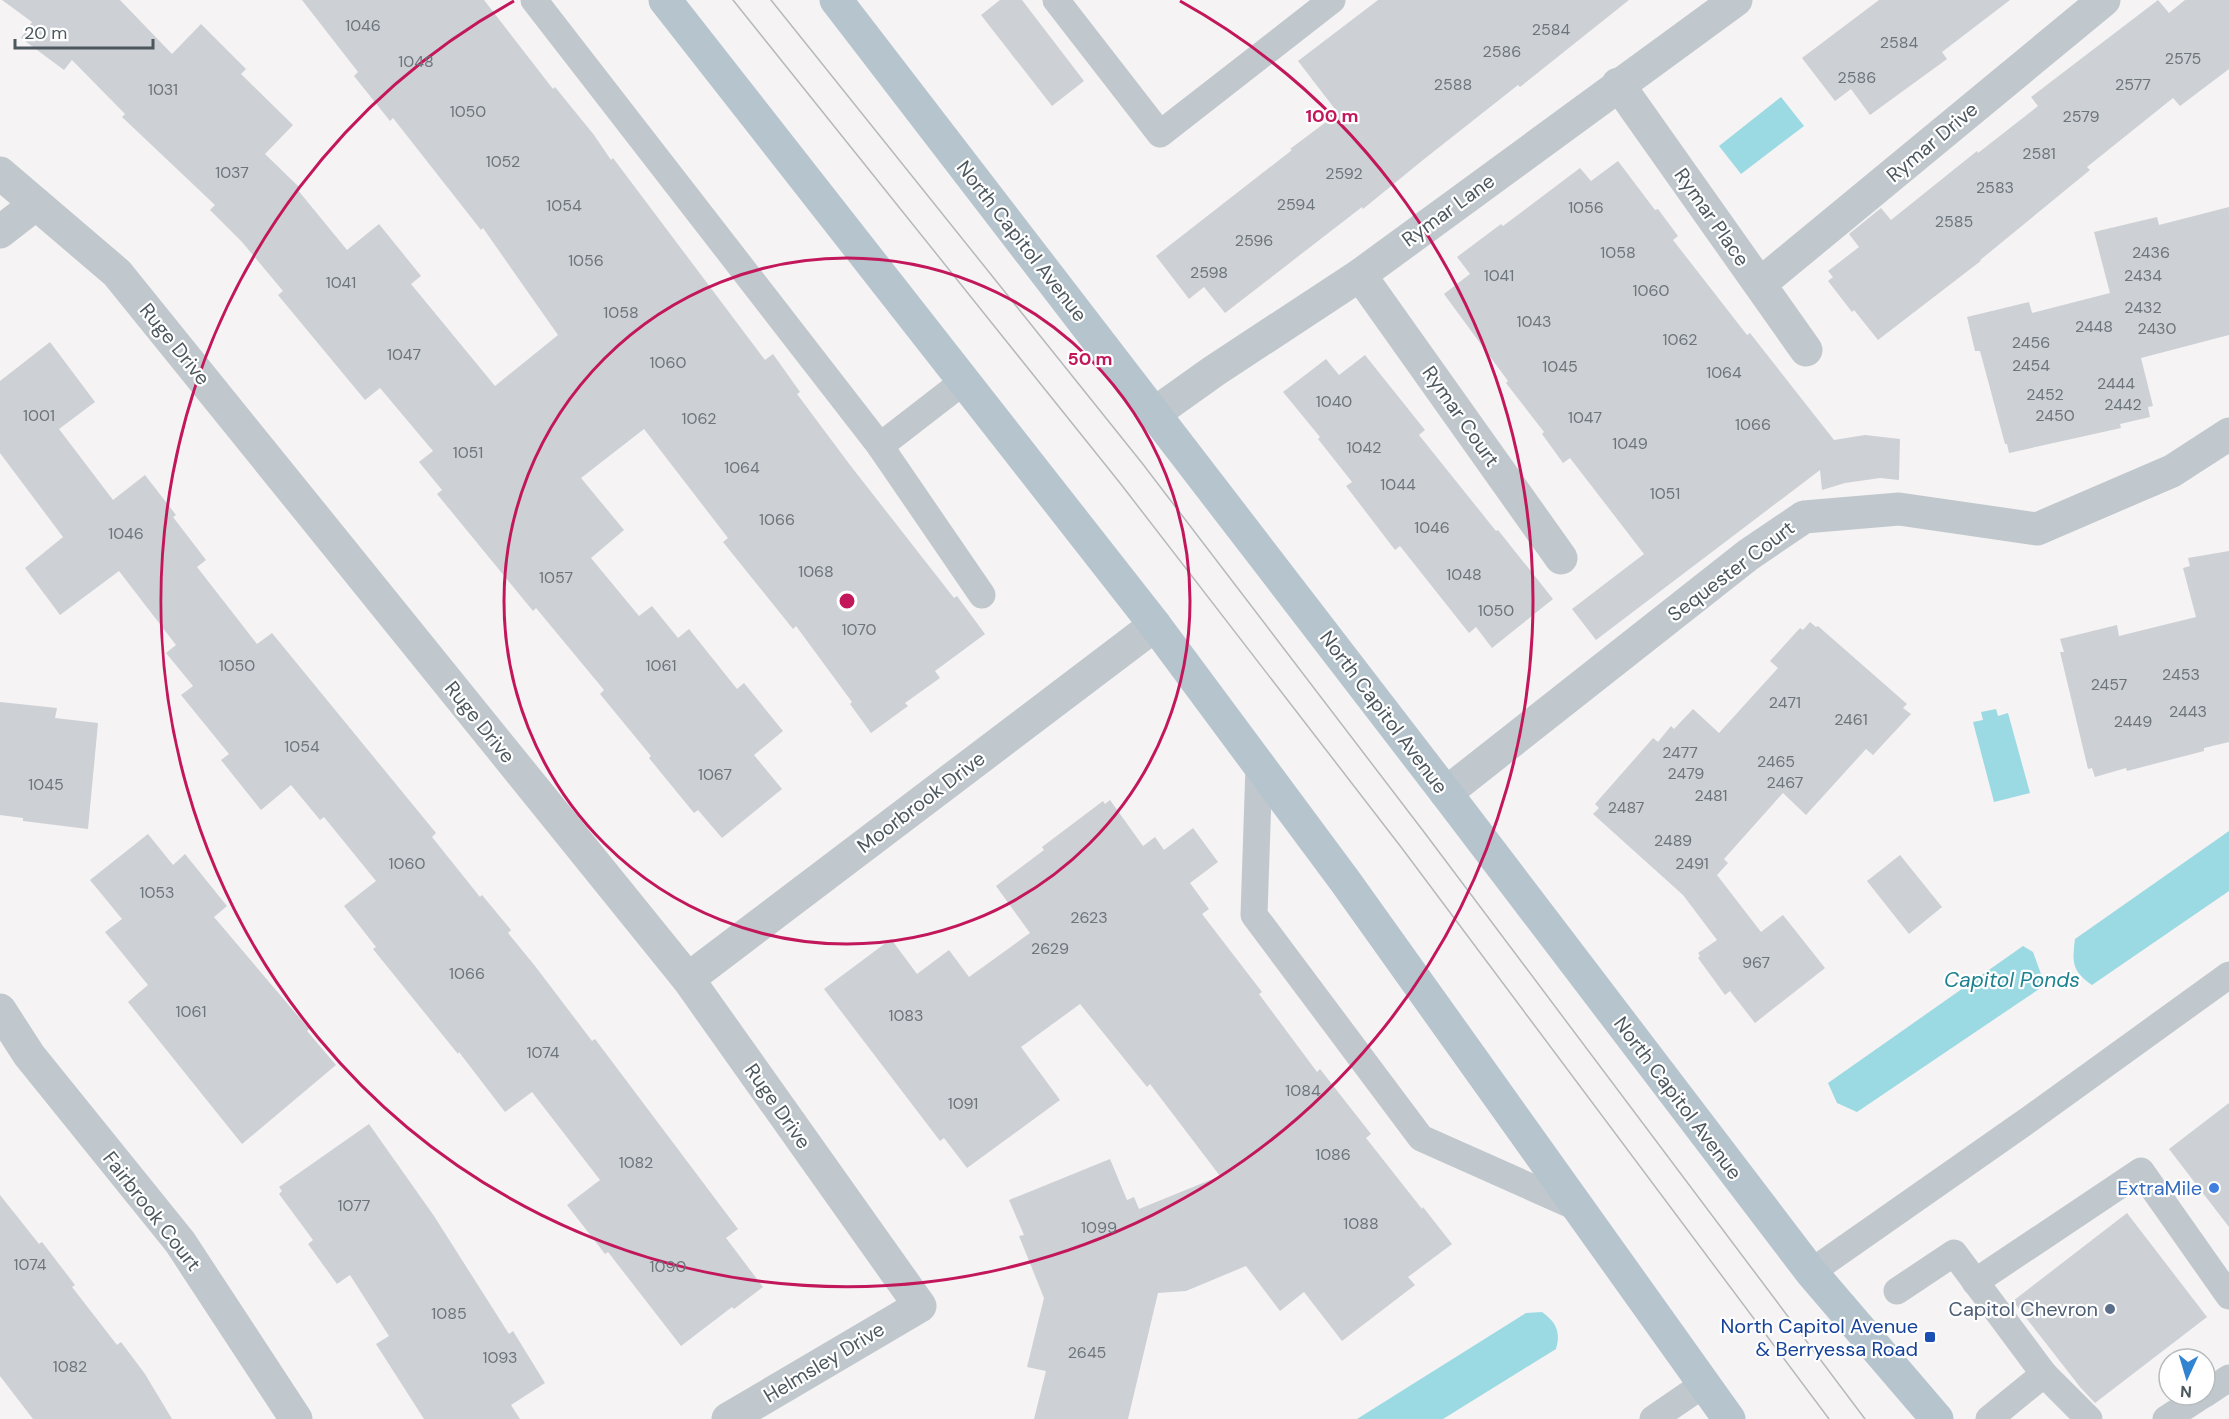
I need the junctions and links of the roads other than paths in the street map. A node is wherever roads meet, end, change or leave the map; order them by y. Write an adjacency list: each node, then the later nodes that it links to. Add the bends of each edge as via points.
1 (534, 0): 18 (lane)
2 (665, 0): 15 (main road)
3 (836, 0): 16 (main road, North Capitol Avenue)
4 (1056, 0): 5 (lane, via 1160,134)
5 (1332, 0)
6 (1736, 0): 8 (street, Rymar Lane)
7 (2104, 0): 13 (street, Rymar Drive)
8 (1618, 84): 12 (street, Rymar Lane); 13 (street, Rymar Place)
9 (0, 173): 10 (street, Ruge Drive)
10 (36, 204): 11 (street); 25 (street, Ruge Drive, via 117,273)
11 (0, 232)
12 (1360, 275): 16 (street, Rymar Lane); 19 (street, Rymar Court)
13 (1760, 284): 14 (street, Rymar Place)
14 (1806, 350)
15 (964, 381): 18 (lane); 21 (main road)
16 (1155, 413): 23 (main road, North Capitol Avenue)
17 (2229, 434): 23 (street, Sequester Court, via 2172,471 2037,529 1899,509 1804,518 1748,555)
18 (880, 446): 20 (lane)
19 (1561, 558)
20 (982, 595)
21 (1155, 625): 22 (main road); 25 (street, Moorbrook Drive)
22 (1259, 766): 27 (main road); 27 (lane, via 1254,915 1421,1138)
23 (1446, 793): 28 (main road, North Capitol Avenue)
24 (2229, 975): 28 (lane)
25 (688, 979): 32 (street, Ruge Drive)
26 (0, 1010): 36 (street, Fairbrook Court, via 29,1055 180,1242)
27 (1578, 1208): 34 (main road)
28 (1811, 1272): 40 (main road, North Capitol Avenue)
29 (1975, 1282): 30 (lane, via 1954,1253); 31 (lane, via 2141,1171); 33 (lane)
30 (1897, 1291)
31 (2229, 1296)
32 (920, 1306): 37 (street, Helmsley Drive)
33 (2044, 1374): 41 (lane); 42 (lane)
34 (1704, 1384): 38 (lane); 39 (main road)
35 (2184, 1407): 43 (lane)
36 (296, 1419)
37 (728, 1419)
38 (1653, 1419)
39 (1729, 1419)
40 (1936, 1419)
41 (1989, 1419)
42 (2089, 1419)
43 (2166, 1419)

